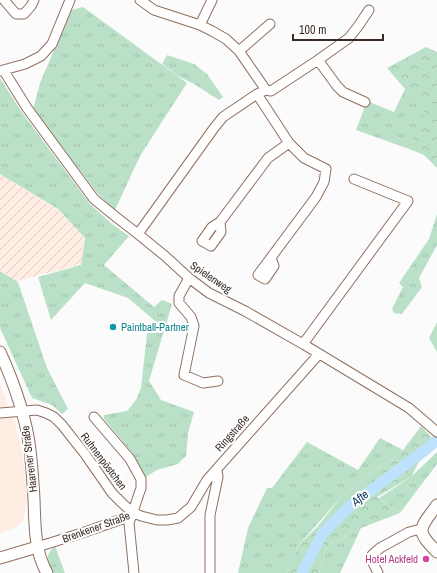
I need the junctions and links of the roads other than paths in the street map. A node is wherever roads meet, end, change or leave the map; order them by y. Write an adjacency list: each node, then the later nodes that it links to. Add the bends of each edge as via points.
1 (4, 0): 2 (street, via 16,14 24,14)
2 (34, 0)
3 (70, 0): 11 (street, via 52,44 40,56)
4 (140, 0): 8 (street, via 154,10)
5 (212, 0): 8 (street)
6 (369, 10): 10 (street, via 349,38)
7 (270, 24): 9 (street)
8 (200, 25): 9 (street)
9 (239, 51): 12 (street)
10 (318, 60): 12 (street, via 271,91); 13 (street, via 343,92)
11 (2, 71): 17 (street, Spielenweg, via 94,198)
12 (261, 92): 14 (street); 17 (street, via 223,117)
13 (365, 102)
14 (289, 143): 16 (street, via 268,158); 18 (street, via 304,158 326,169 324,182 316,197)
15 (354, 179): 20 (street, via 408,201)
16 (220, 222)
17 (138, 234): 19 (street, Spielenweg)
18 (271, 258)
19 (189, 278): 20 (street, Spielenweg, via 209,293); 23 (street, via 179,296 179,303 191,317 194,326 184,375 203,383)
20 (303, 344): 22 (street, Spielenweg)
21 (0, 352): 24 (main road, Haarener Straße)
22 (319, 354): 27 (street, Spielenweg, via 409,408); 28 (street, Ringstraße)
23 (218, 381)
24 (22, 411): 25 (street, Ruhnenpöstchen); 30 (street, Ruhnenpöstchen, via 37,410 54,417 86,454 112,493); 32 (main road, Haarener Straße, via 32,470)
25 (0, 413)
26 (94, 417): 30 (street, Ruhnenpöstchen, via 130,459 141,479 141,488)
27 (436, 430)
28 (217, 468): 30 (street, Brenkener Straße, via 191,507 178,518 157,520); 37 (street, Ringstraße, via 218,477 210,515)
29 (437, 505): 31 (main road)
30 (132, 512): 32 (street, Brenkener Straße, via 125,518); 36 (street, via 129,523)
31 (421, 531): 33 (main road); 38 (street, via 409,532 372,555)
32 (37, 547): 34 (main road, Brenkener Straße); 35 (main road, Haarener Straße)
33 (437, 552)
34 (0, 558)
35 (46, 573)
36 (134, 573)
37 (210, 573)
38 (378, 573)

